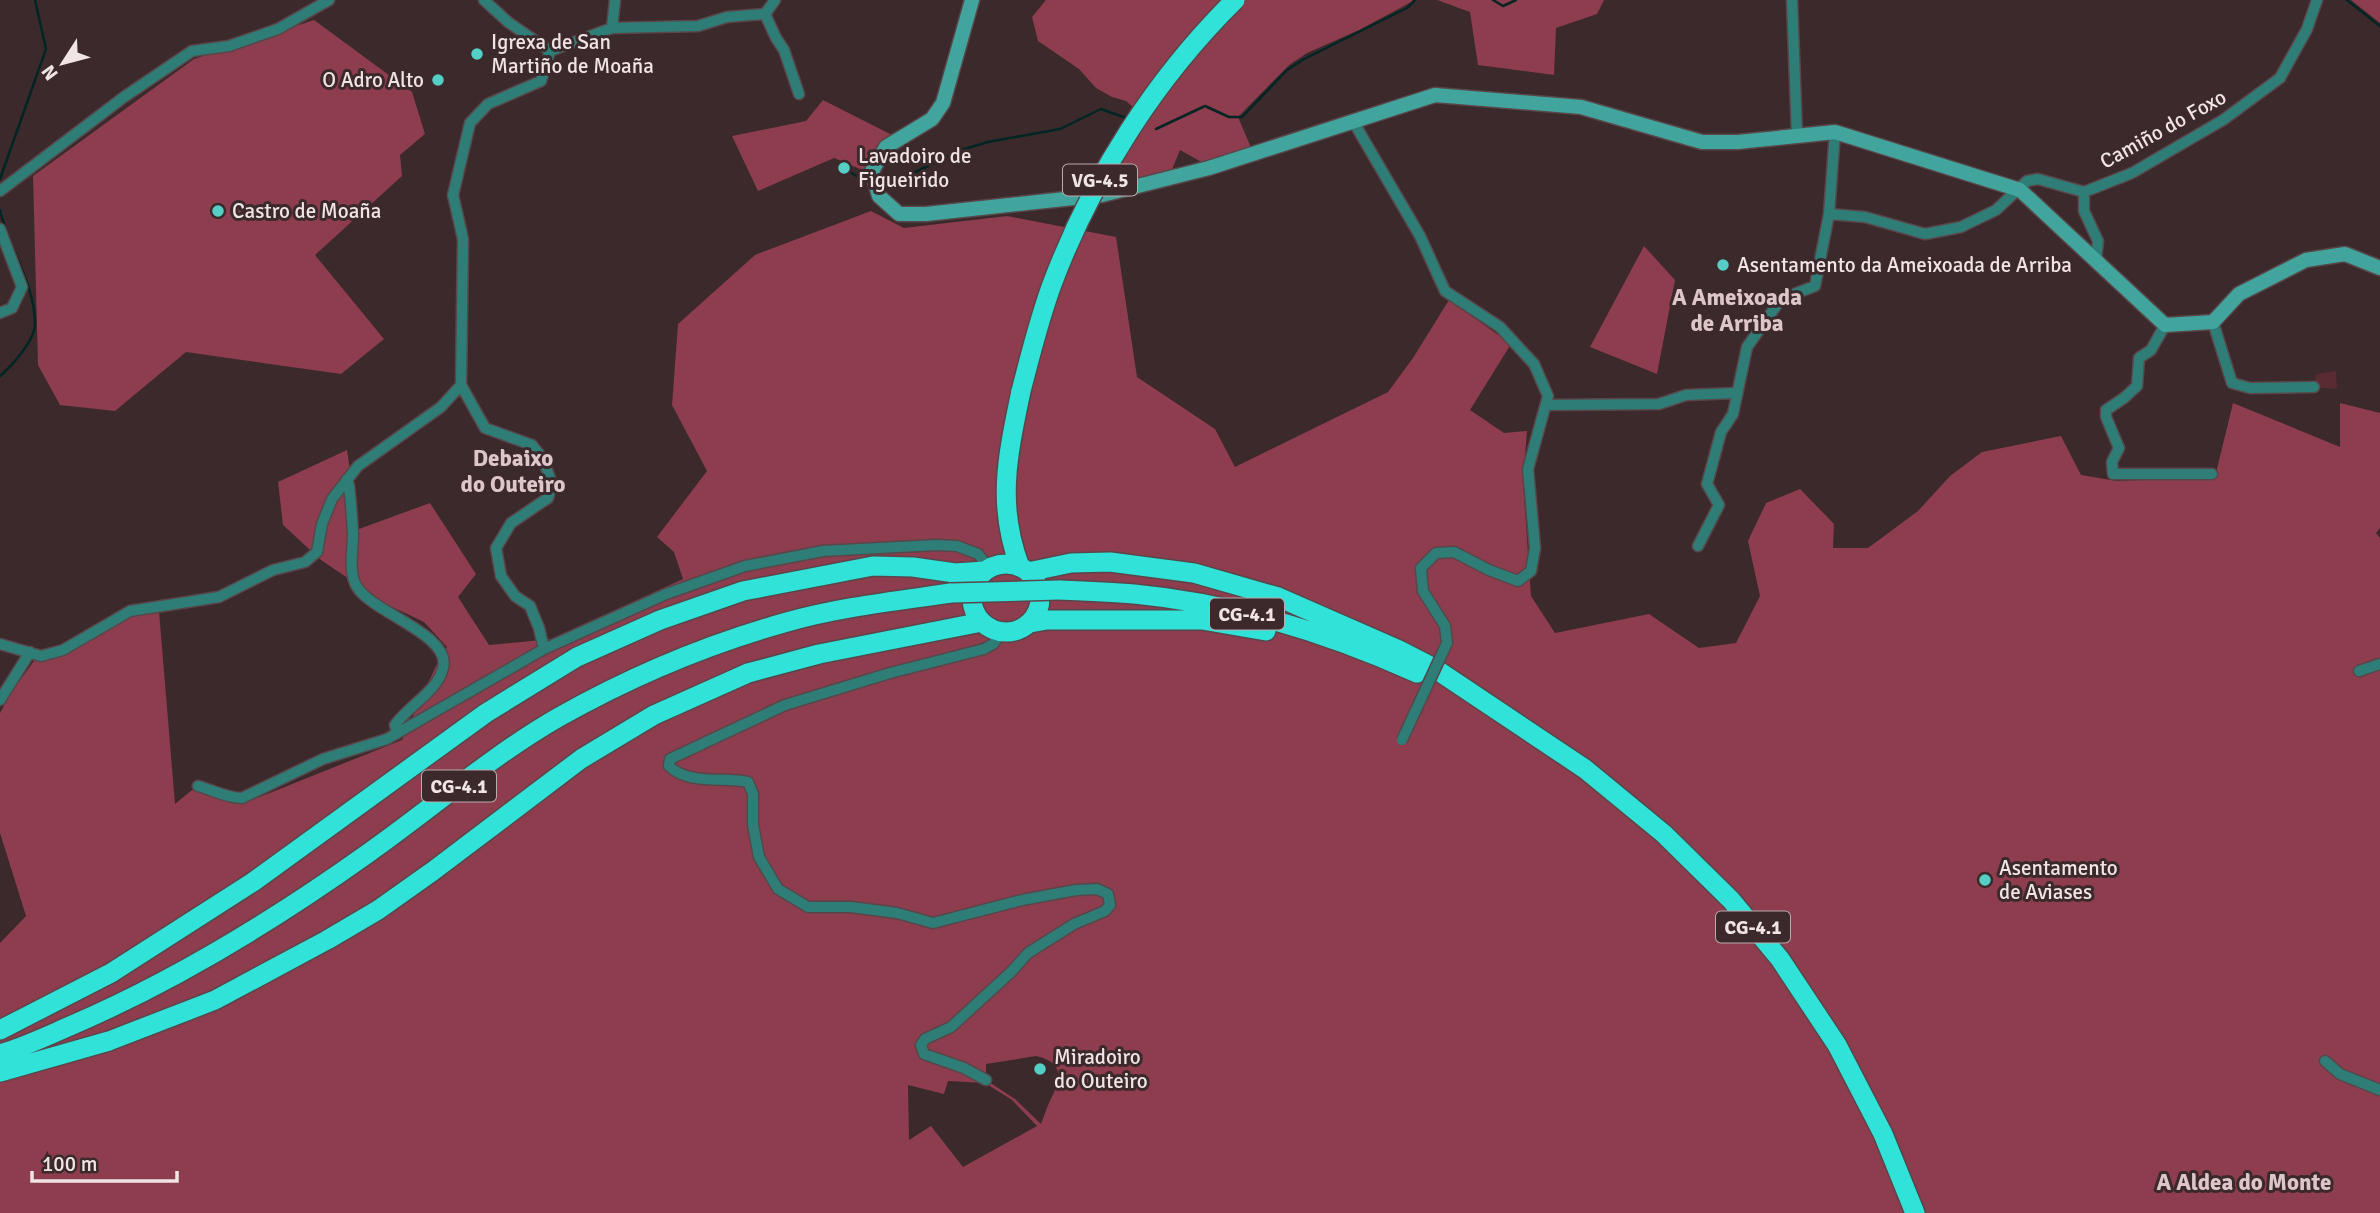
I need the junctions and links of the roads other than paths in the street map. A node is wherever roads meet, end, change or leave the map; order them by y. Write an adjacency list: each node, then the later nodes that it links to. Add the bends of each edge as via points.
1 (329, 0): 17 (street, via 278,29 229,46 192,51)
2 (484, 0): 11 (street)
3 (615, 0): 10 (street)
4 (775, 0): 9 (street)
5 (972, 0): 13 (street, via 943,103 932,119 886,147 872,171 879,196 899,215 1102,195 1209,169)
6 (1236, 0): 32 (highway, VG-4.5, bridge, via 1154,95 1125,138 1054,279 1021,391 1006,476)
7 (1792, 0): 15 (street)
8 (2316, 0): 18 (street, Camiño do Foxo, via 2308,29 2280,78 2223,120 2133,173)
9 (765, 14): 10 (street, via 698,26); 12 (street)
10 (612, 28): 11 (street)
11 (551, 51): 26 (street, via 541,81 488,104 467,122 453,195 463,239)
12 (799, 94)
13 (1353, 121): 15 (street, via 1435,95 1581,107 1702,142); 29 (street, via 1420,236 1445,291 1500,327 1534,364 1548,396)
14 (1835, 132): 15 (street); 16 (street); 19 (street)
15 (1797, 136)
16 (2020, 190): 18 (street, Camiño do Foxo, via 2027,181 2038,179); 19 (street, via 1996,210 1961,227 1925,234 1865,217); 21 (street)
17 (0, 191)
18 (2084, 192): 21 (street, via 2084,211 2098,241)
19 (1829, 214): 28 (street, via 1815,286 1781,299 1747,346)
20 (0, 229): 23 (street, via 22,287 12,307)
21 (2096, 260): 25 (street)
22 (2380, 268): 24 (street, via 2346,254 2305,260 2239,294)
23 (0, 313)
24 (2213, 322): 25 (street); 27 (street, via 2232,383 2250,388)
25 (2165, 325): 30 (street, via 2151,350 2139,358 2137,386 2106,410 2119,448 2112,462 2113,474)
26 (461, 385): 31 (street, via 441,407 358,466); 40 (street, via 485,428 532,445 552,484 548,498 511,523 496,548 501,576 515,596 530,606)
27 (2315, 387)
28 (1736, 393): 29 (street, via 1686,395 1658,404); 33 (street, via 1733,414 1721,432 1707,484 1719,505)
29 (1546, 405): 48 (street, bridge, via 1528,469 1535,548 1531,571 1518,581 1454,552 1436,553 1421,568 1423,591 1445,626 1447,643)
30 (2212, 474)
31 (347, 479): 41 (street, via 331,499 317,552 305,562 273,570 219,597 130,611 63,650 41,656); 47 (street, via 357,588 442,651 444,667 434,684 402,715 395,725)
32 (1007, 526): 34 (highway, via 1006,540); 35 (highway)
33 (1698, 546)
34 (991, 568): 35 (highway, via 1009,564); 36 (highway, via 977,579 973,590 975,613); 40 (street, via 978,554 957,546 822,551 746,566 666,594); 50 (highway, via 954,573 914,566 873,566 743,591 660,620 577,657 486,713 253,882 111,973)
35 (1024, 569): 37 (highway, via 1034,579 1040,597); 46 (highway, via 1110,562 1194,573 1278,597 1434,668)
36 (982, 622): 38 (highway); 53 (highway, via 748,673 654,715 581,759 433,871 327,940 215,1000 108,1041)
37 (1030, 622): 38 (highway, via 1022,629); 44 (highway, via 1202,620 1290,635)
38 (1002, 632): 54 (street, via 984,649 785,705 670,759 669,766 675,772 712,780 748,782 759,857 778,889 808,907 863,908 933,923 1076,890 1097,889 1108,894 1110,905 1105,911 1028,953 951,1027 921,1045 924,1054)
39 (0, 644): 41 (street)
40 (544, 649): 47 (street)
41 (30, 652): 45 (street)
42 (2380, 664): 43 (street)
43 (2359, 671)
44 (1426, 677): 46 (highway, CG-4.1); 51 (highway, CG-4.1, bridge, via 1310,631 1222,608 1136,594 1059,590 951,593 863,605 787,622 657,668 559,718 259,927 106,1010)
45 (0, 700)
46 (1503, 715): 56 (highway, CG-4.1, via 1585,769 1664,834 1731,900 1780,960 1837,1045 1883,1134)
47 (397, 733): 49 (street, via 323,759 242,799)
48 (1402, 740)
49 (198, 786)
50 (0, 1030)
51 (0, 1054)
52 (2325, 1061): 55 (street, via 2340,1074)
53 (0, 1072)
54 (986, 1080)
55 (2380, 1090)
56 (1916, 1213)

